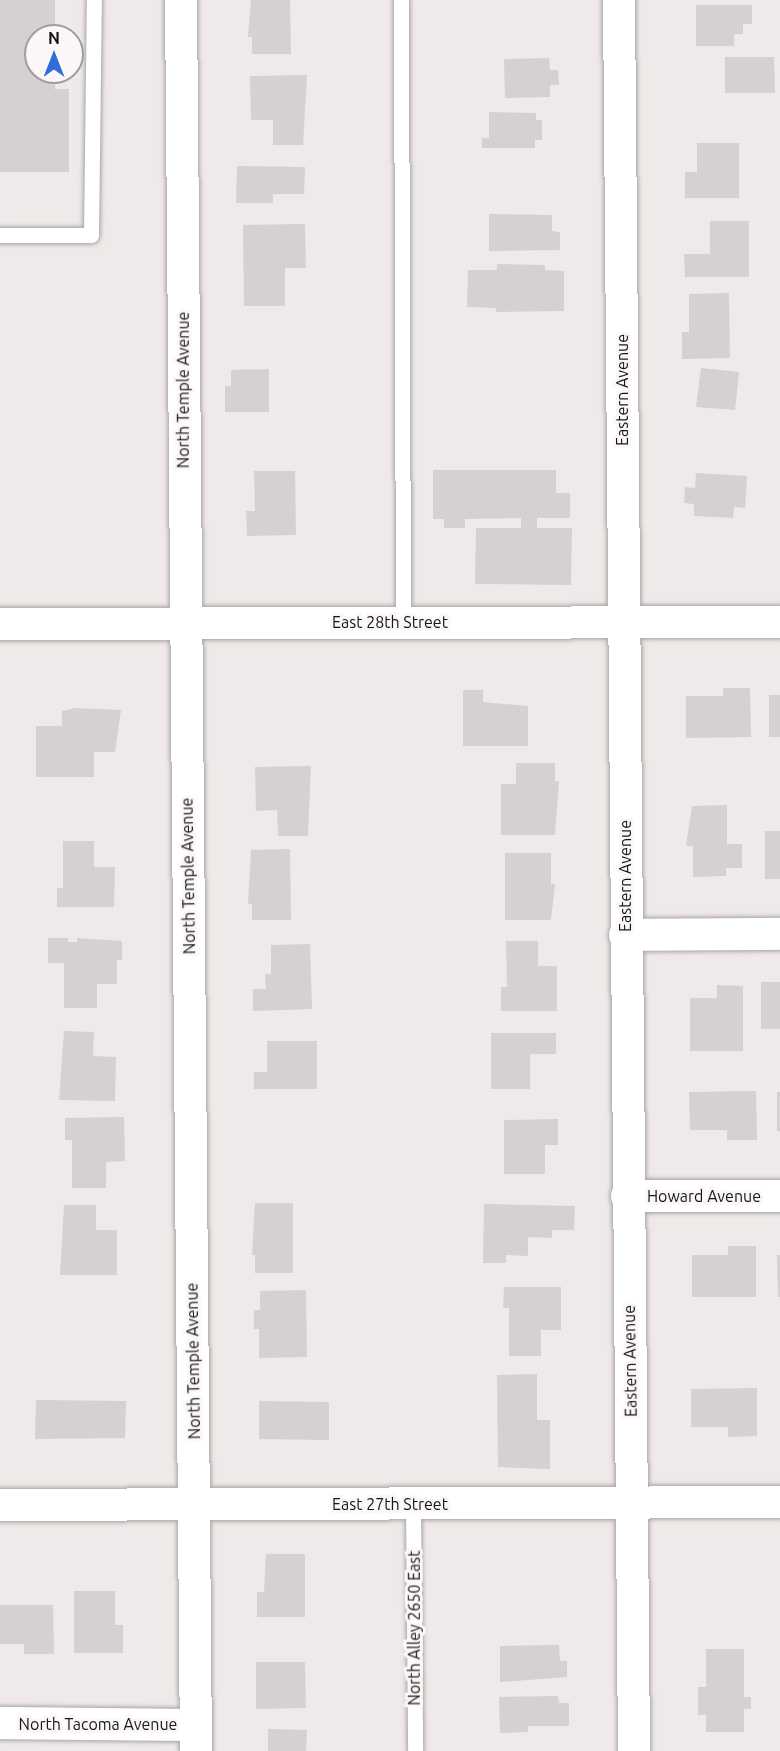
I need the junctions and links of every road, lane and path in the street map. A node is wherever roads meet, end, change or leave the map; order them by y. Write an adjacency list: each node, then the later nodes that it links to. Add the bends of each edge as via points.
1 (94, 0): 5 (lane, via 91,235)
2 (181, 0): 6 (street, North Temple Avenue)
3 (401, 0): 7 (lane)
4 (619, 0): 8 (street, Eastern Avenue)
5 (0, 235)
6 (185, 622): 7 (street, East 28th Street); 10 (street, East 28th Street); 17 (street, North Temple Avenue)
7 (403, 622): 8 (street, East 28th Street)
8 (623, 622): 9 (street, East 28th Street); 12 (street, Eastern Avenue)
9 (780, 622)
10 (0, 624)
11 (780, 934): 12 (street)
12 (625, 935): 13 (street, Eastern Avenue)
13 (627, 1196): 14 (street, Howard Avenue); 15 (street, Eastern Avenue)
14 (780, 1196)
15 (632, 1502): 16 (street, East 27th Street); 18 (street, East 27th Street); 23 (street, Eastern Avenue)
16 (780, 1502)
17 (194, 1504): 18 (street, East 27th Street); 19 (street, East 27th Street); 21 (street, North Temple Avenue)
18 (413, 1504): 22 (lane, North Alley 2650 East)
19 (0, 1505)
20 (0, 1723): 21 (street, North Tacoma Avenue)
21 (196, 1738)
22 (415, 1751)
23 (634, 1751)

